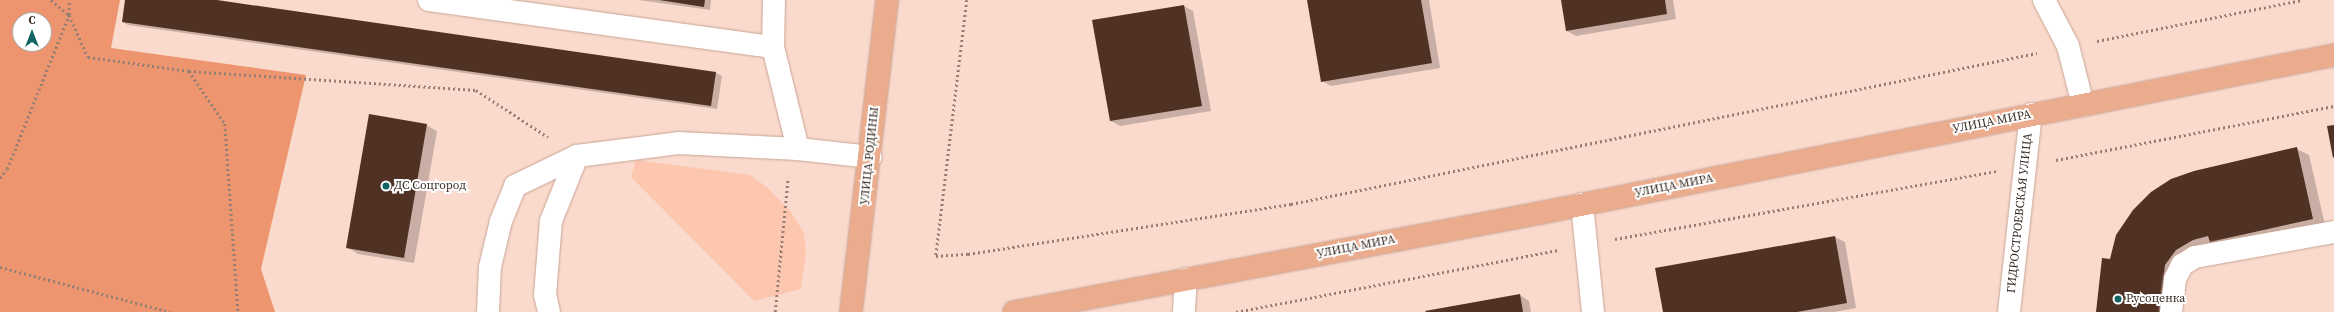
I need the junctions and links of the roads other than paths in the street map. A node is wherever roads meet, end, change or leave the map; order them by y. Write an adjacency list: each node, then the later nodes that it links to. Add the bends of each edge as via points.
1 (429, 0): 5 (street)
2 (774, 0): 5 (street)
3 (887, 0): 11 (main road, УЛИЦА РОДИНЫ)
4 (2044, 0): 7 (street, via 2068,46)
5 (773, 47): 9 (street)
6 (2334, 55): 7 (main road, УЛИЦА МИРА)
7 (2083, 105): 8 (main road, УЛИЦА МИРА)
8 (2031, 114): 12 (main road, УЛИЦА МИРА); 21 (street, ГИДРОСТРОЕВСКАЯ УЛИЦА)
9 (798, 149): 10 (street, via 678,143); 11 (street)
10 (576, 156): 15 (street, via 515,186 501,221 490,266); 16 (street, via 551,221 545,295)
11 (871, 157): 17 (main road, УЛИЦА РОДИНЫ)
12 (1582, 204): 14 (main road, УЛИЦА МИРА); 20 (street)
13 (2334, 232): 22 (street, via 2195,257 2182,265 2175,279)
14 (1186, 279): 18 (main road, УЛИЦА МИРА); 19 (street)
15 (488, 312)
16 (549, 312)
17 (851, 312)
18 (1014, 312)
19 (1184, 312)
20 (1593, 312)
21 (2009, 312)
22 (2171, 312)

